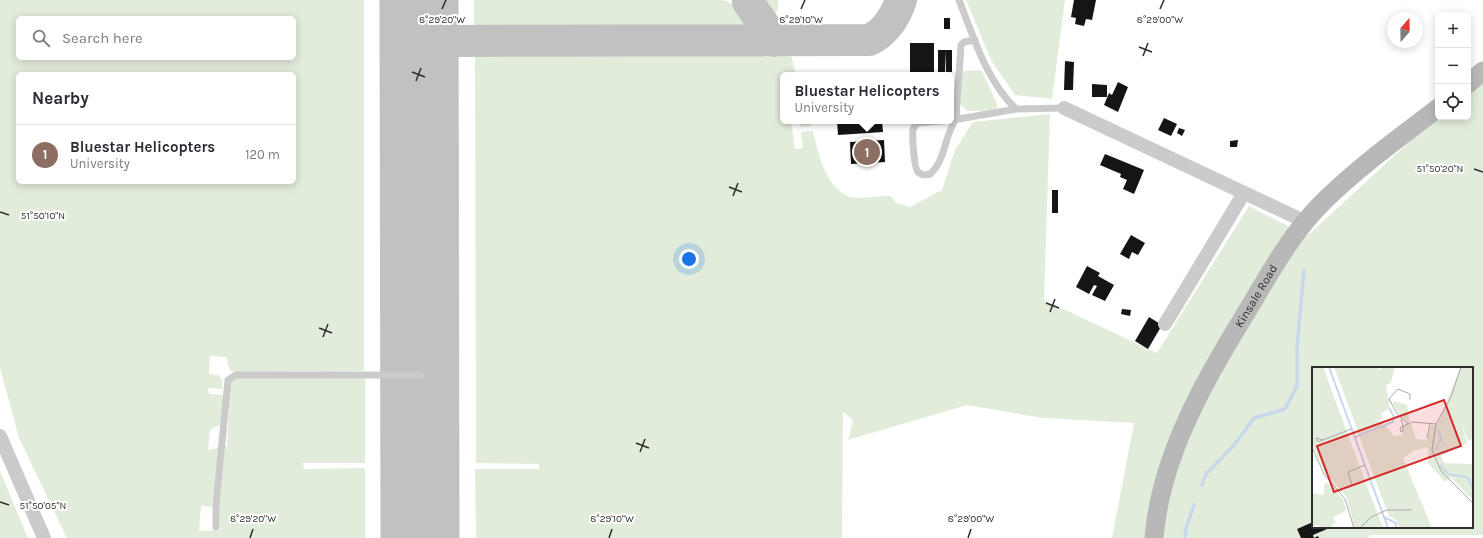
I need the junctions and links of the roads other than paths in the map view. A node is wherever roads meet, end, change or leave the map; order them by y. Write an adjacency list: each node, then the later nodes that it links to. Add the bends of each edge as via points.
1 (959, 0): 2 (lane)
2 (975, 40): 6 (lane, via 985,65 1000,91); 8 (lane, via 964,42 959,50)
3 (1483, 71): 4 (main road)
4 (1471, 81)
5 (1064, 108): 6 (lane); 11 (street)
6 (1016, 109): 8 (lane)
7 (1435, 110): 12 (main road, Kinsale Road, via 1325,200)
8 (954, 120)
9 (916, 124): 10 (lane, via 913,128 915,168 924,175 930,174 939,163)
10 (952, 124)
11 (1244, 193): 12 (street); 13 (street)
12 (1306, 222): 18 (main road, Kinsale Road, via 1282,254 1232,334 1182,431 1164,479)
13 (1165, 324)
14 (420, 375): 16 (lane, via 236,375 228,380)
15 (0, 436): 17 (street)
16 (216, 527)
17 (44, 538)
18 (1154, 538)

